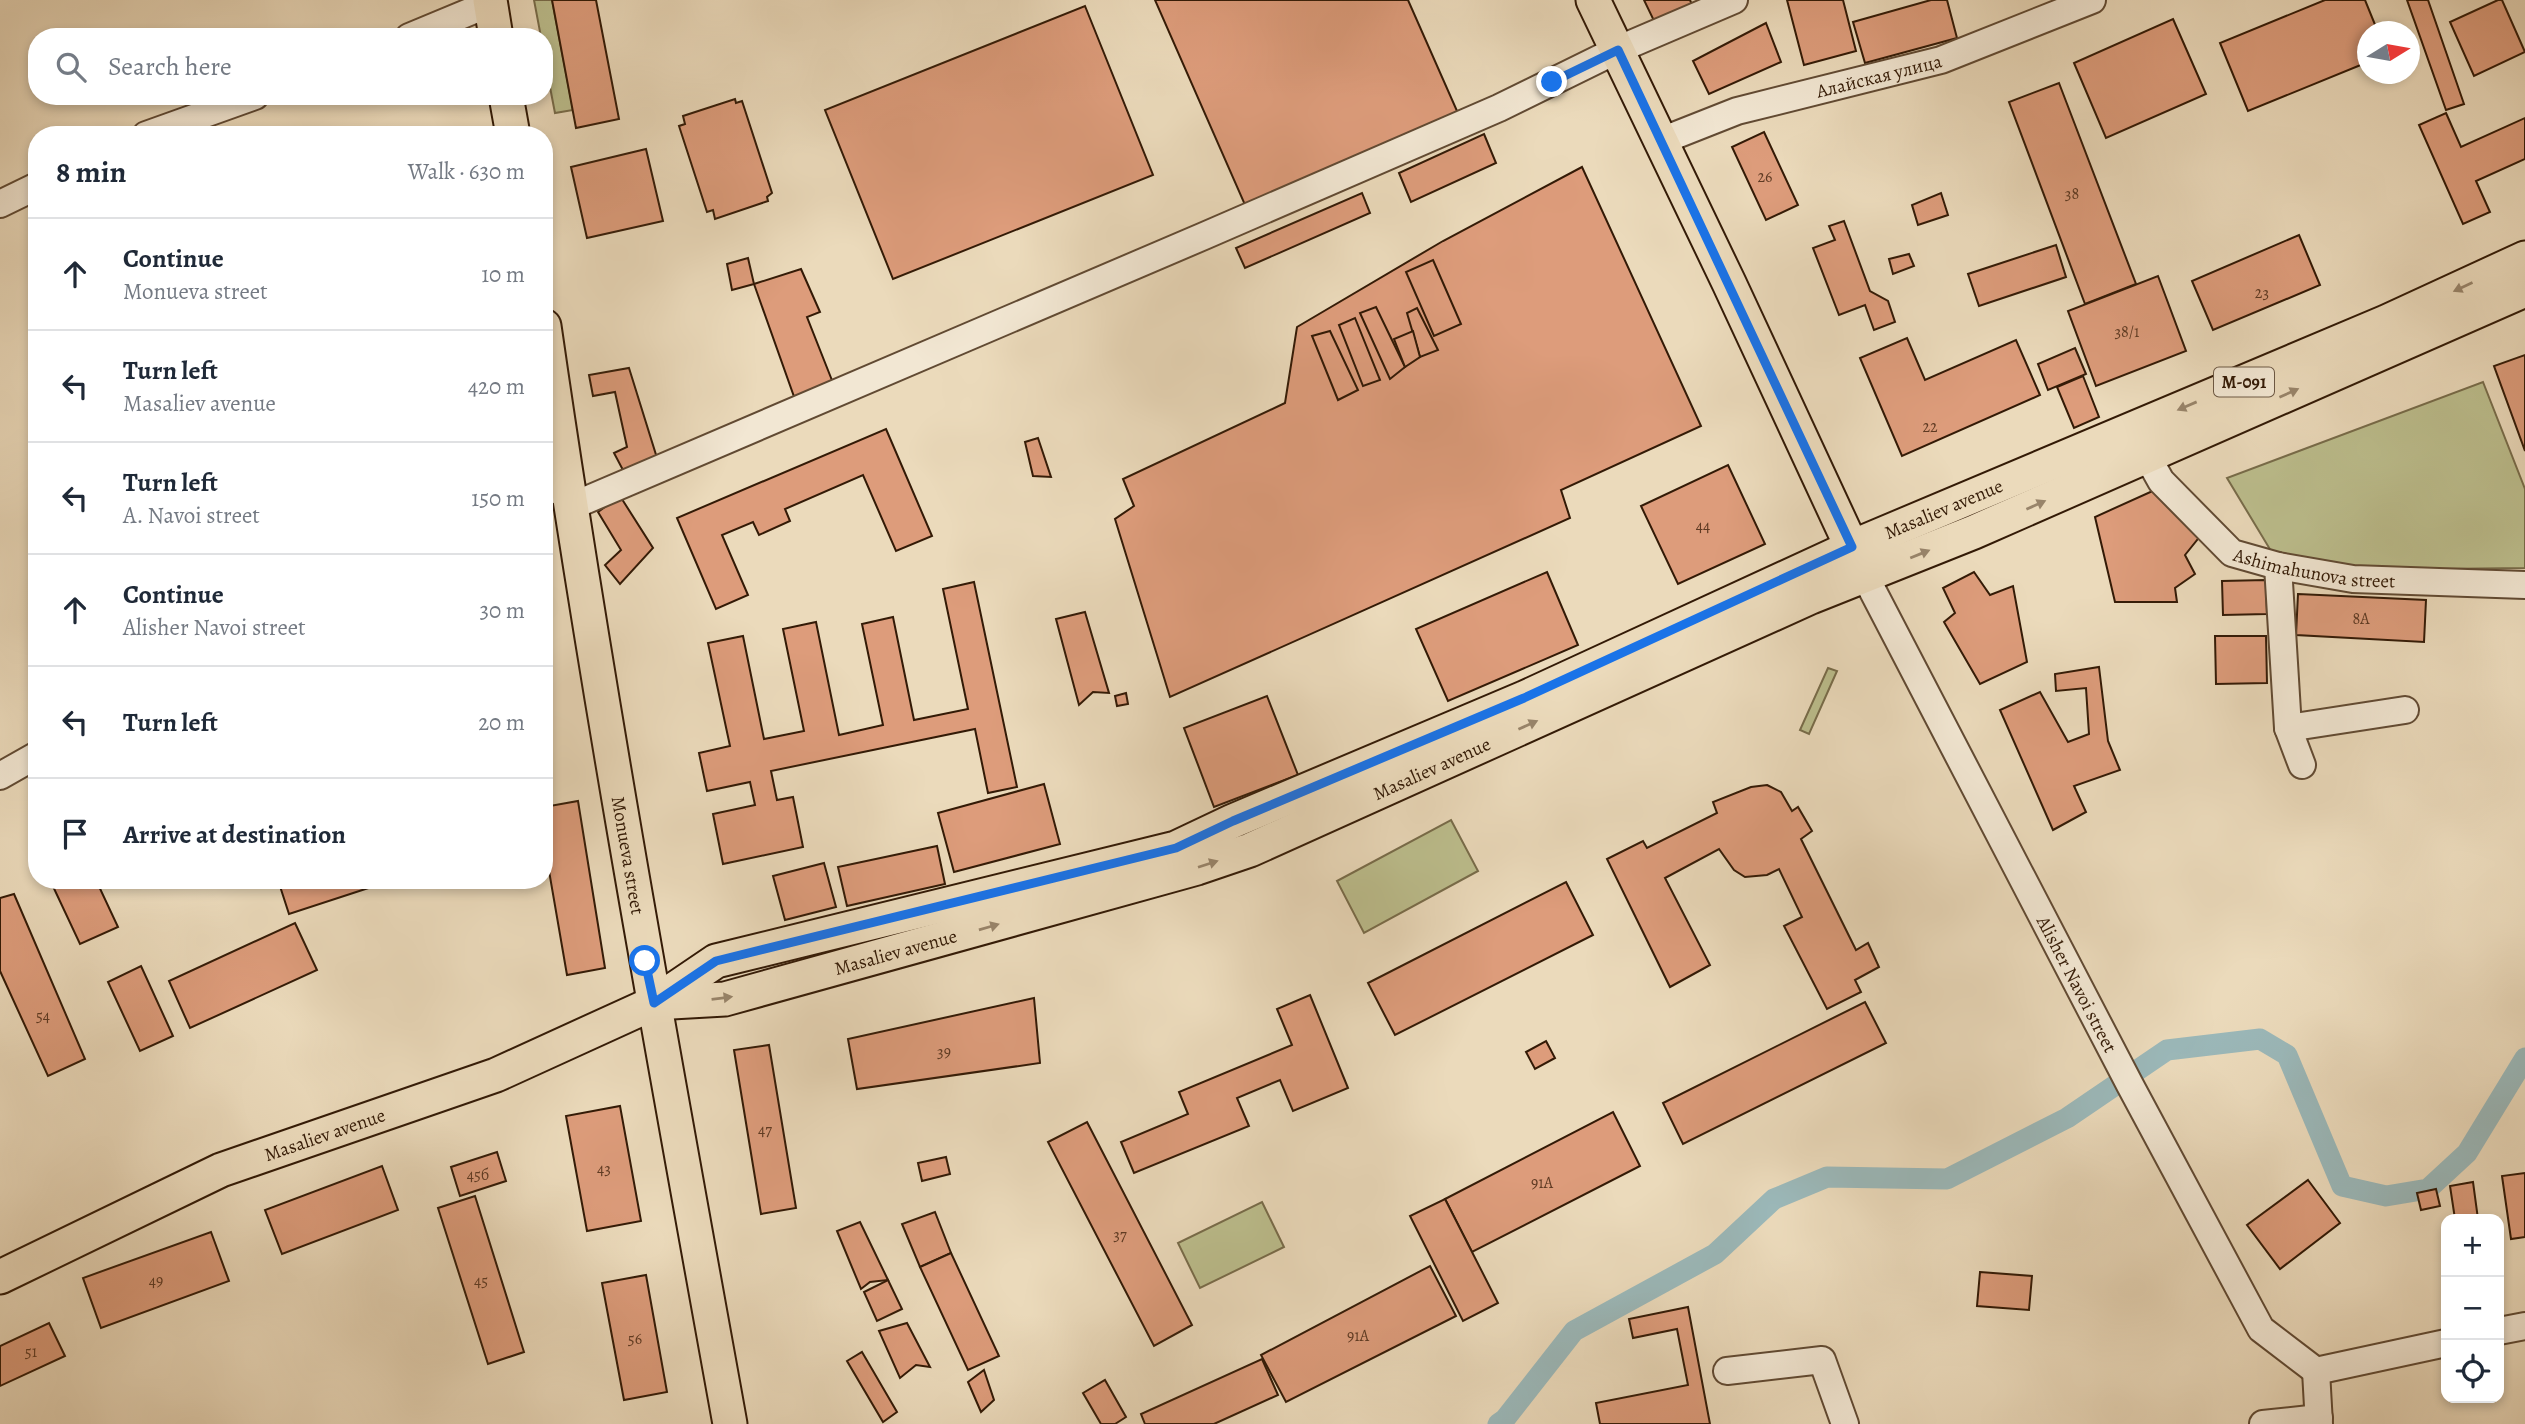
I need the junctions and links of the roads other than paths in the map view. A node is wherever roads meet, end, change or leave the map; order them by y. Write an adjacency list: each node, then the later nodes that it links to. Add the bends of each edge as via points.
1 (1593, 0): 7 (main road)
2 (1734, 0): 7 (street)
3 (2092, 0): 12 (street, Алайская улица, via 1941,60 1737,111)
4 (491, 1): 5 (street); 6 (main road)
5 (430, 28)
6 (495, 28)
7 (1618, 50): 12 (main road); 19 (street, via 1474,119)
8 (230, 105): 10 (street)
9 (508, 105): 11 (main road)
10 (171, 126)
11 (511, 126)
12 (1661, 141): 20 (main road)
13 (28, 190): 14 (street)
14 (0, 204)
15 (2525, 258): 20 (main road, Masaliev avenue / М-091, one-way to 20)
16 (2525, 290): 18 (main road, Masaliev avenue / М-091, one-way to 16)
17 (553, 420): 19 (main road, Monueva street)
18 (2147, 456): 20 (main road, Masaliev avenue / М-091, one-way to 18, via 1974,533); 21 (street, Ashimahunova street, via 2161,481 2232,553)
19 (560, 494): 28 (main road, Monueva street)
20 (1859, 561): 28 (main road, Masaliev avenue / М-091, via 1798,603 1250,850 725,999); 34 (street, Alisher Navoi street, via 2261,1329)
21 (2278, 566): 22 (street, Ashimahunova street, via 2353,579); 24 (street)
22 (2525, 585)
23 (2405, 710): 24 (street)
24 (2288, 728): 26 (street)
25 (28, 760): 27 (street)
26 (2302, 765)
27 (0, 776)
28 (654, 1003): 29 (main road, Masaliev avenue, via 496,1074 221,1170); 36 (main road, Monueva street)
29 (0, 1278)
30 (2525, 1326): 31 (street)
31 (2504, 1330)
32 (2441, 1344): 34 (street)
33 (1727, 1371): 37 (street, via 1822,1360)
34 (2316, 1371): 35 (street)
35 (2319, 1421): 38 (street)
36 (730, 1424)
37 (1845, 1424)
38 (2263, 1424)

